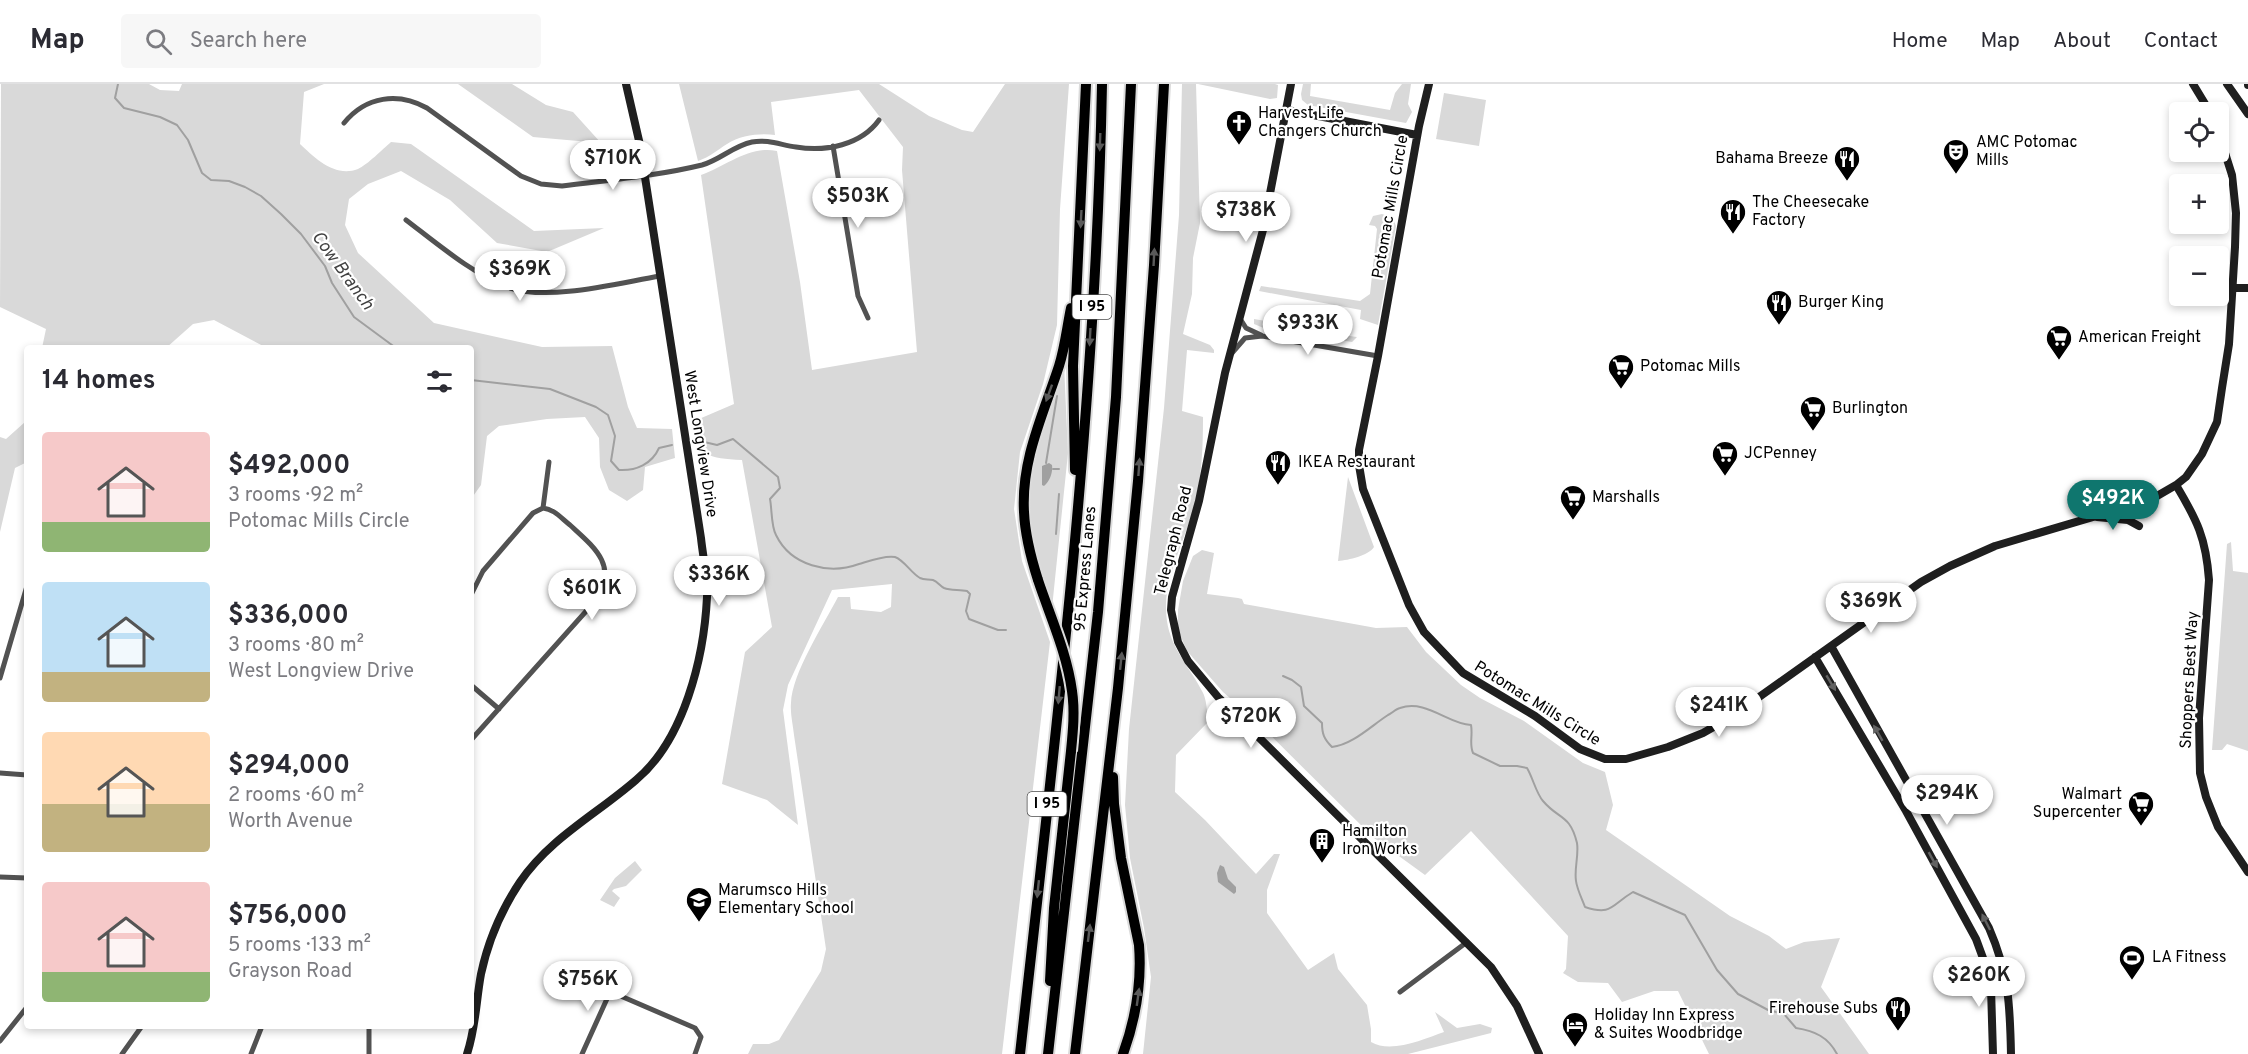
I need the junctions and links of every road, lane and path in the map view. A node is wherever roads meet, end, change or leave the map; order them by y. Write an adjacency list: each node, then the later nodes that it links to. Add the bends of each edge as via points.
1 (626, 84): 18 (street, West Longview Drive)
2 (1085, 84): 20 (highway, one-way to 20)
3 (1102, 84): 34 (highway, I 95, one-way to 34)
4 (1131, 84): 65 (highway, 95 Express Lanes, via 1116,397 1102,566)
5 (1163, 84): 43 (highway, one-way to 5, via 1138,481)
6 (1291, 84): 11 (street, Telegraph Road)
7 (1429, 84): 15 (street, Potomac Mills Circle)
8 (2193, 84): 10 (street)
9 (2227, 84): 12 (street)
10 (2204, 102)
11 (1287, 110): 15 (street); 24 (street, Telegraph Road, via 1263,230)
12 (2248, 114)
13 (879, 120): 16 (street, via 867,135)
14 (344, 123): 18 (street, via 372,101 402,98 427,108 520,176 541,184 562,186)
15 (1417, 135): 28 (street, Potomac Mills Circle)
16 (833, 146): 18 (street, via 798,147 756,141 703,164); 25 (street, via 858,296)
17 (2229, 159): 22 (street, Potomac Mills Circle, via 2235,198)
18 (645, 174): 21 (street, West Longview Drive)
19 (406, 220): 21 (street, via 489,278 523,291 549,293)
20 (1079, 254): 34 (highway, via 1073,376); 65 (highway, one-way to 65, bridge, via 1063,350 1035,433 1026,474 1024,513 1030,553 1060,643 1073,707 1054,908)
21 (660, 276): 52 (street, West Longview Drive, via 706,576 706,609 694,678 677,723 650,767 543,854 520,882 485,958)
22 (2231, 288): 23 (street); 30 (street, Potomac Mills Circle, via 2229,344 2217,422 2202,454)
23 (2248, 288)
24 (1239, 317): 26 (street, via 1246,328); 27 (street, Telegraph Road)
25 (868, 318)
26 (1262, 336): 27 (street, via 1243,339); 28 (street)
27 (1229, 356): 49 (street, Telegraph Road, via 1199,501 1173,589 1171,610 1178,642 1218,697)
28 (1378, 356): 38 (street, Potomac Mills Circle, via 1359,450 1362,489 1419,623 1467,676 1535,716 1580,749 1595,757 1616,760 1703,733)
29 (549, 462): 31 (street)
30 (2176, 485): 32 (street, Potomac Mills Circle, via 2140,503); 46 (street, Shoppers Best Way, via 2200,527 2208,563 2199,718 2200,773 2218,827)
31 (543, 508): 35 (street, via 533,513 483,572); 41 (street, via 553,511 595,549 605,569 605,584 597,599)
32 (2093, 516): 33 (street, via 2128,520); 37 (street, Potomac Mills Circle, via 1995,546 1950,566)
33 (2139, 526)
34 (1076, 530): 64 (highway, I 95, one-way to 64)
35 (474, 589)
36 (24, 596): 39 (street)
37 (1831, 646): 38 (street, Potomac Mills Circle); 70 (street, one-way to 37, via 2008,990 1989,928)
38 (1815, 657): 69 (street, one-way to 69, via 1980,946 1991,988)
39 (0, 678)
40 (474, 688): 41 (street)
41 (499, 709): 42 (street)
42 (474, 737)
43 (1112, 740): 66 (highway, one-way to 43); 67 (highway, one-way to 43, via 1137,1006 1140,963 1115,820)
44 (0, 773): 45 (street)
45 (24, 775)
46 (2248, 872)
47 (0, 877): 48 (street)
48 (24, 878)
49 (1467, 942): 50 (street); 68 (street, Telegraph Road, via 1506,987)
50 (1400, 992)
51 (24, 1011): 57 (street)
52 (474, 1027)
53 (140, 1029): 58 (street)
54 (261, 1029): 59 (street)
55 (369, 1029): 60 (street)
56 (473, 1029): 61 (street, West Longview Drive)
57 (0, 1041)
58 (122, 1054)
59 (251, 1054)
60 (369, 1054)
61 (466, 1054)
62 (582, 1054): 63 (street, via 606,1001 620,994 698,1031 700,1041)
63 (695, 1054)
64 (1020, 1054)
65 (1048, 1054)
66 (1075, 1054)
67 (1124, 1054)
68 (1539, 1054)
69 (1993, 1054)
70 (2011, 1054)

